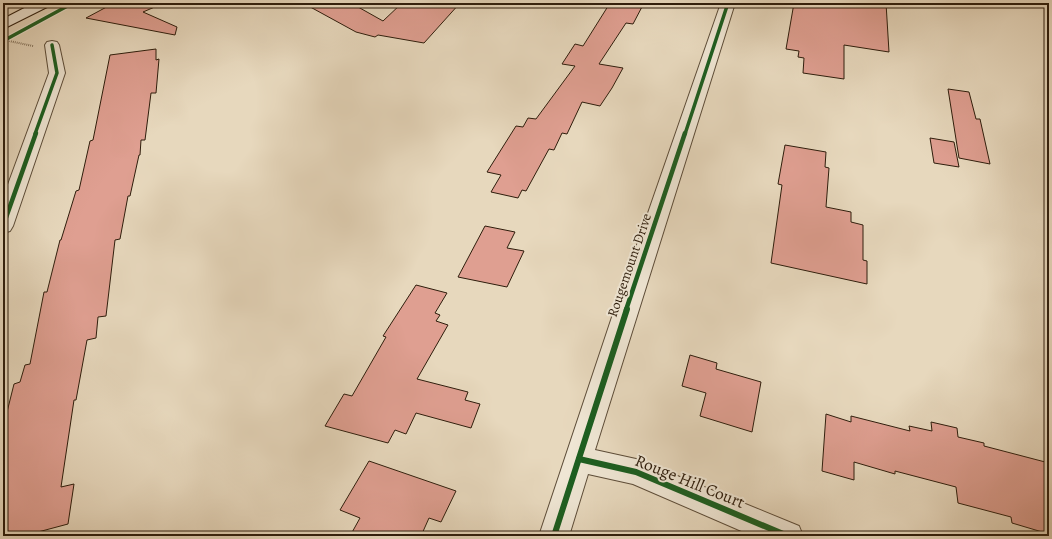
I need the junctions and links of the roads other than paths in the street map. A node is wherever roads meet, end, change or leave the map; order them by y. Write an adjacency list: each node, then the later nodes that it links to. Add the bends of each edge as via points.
1 (44, 3): 3 (street)
2 (728, 3): 6 (street, Rougemount Drive)
3 (3, 25)
4 (52, 45): 5 (street, via 57,72)
5 (3, 226)
6 (579, 459): 7 (street, Rougemount Drive); 8 (street, Rouge Hill Court, via 636,472)
7 (554, 536)
8 (788, 536)

